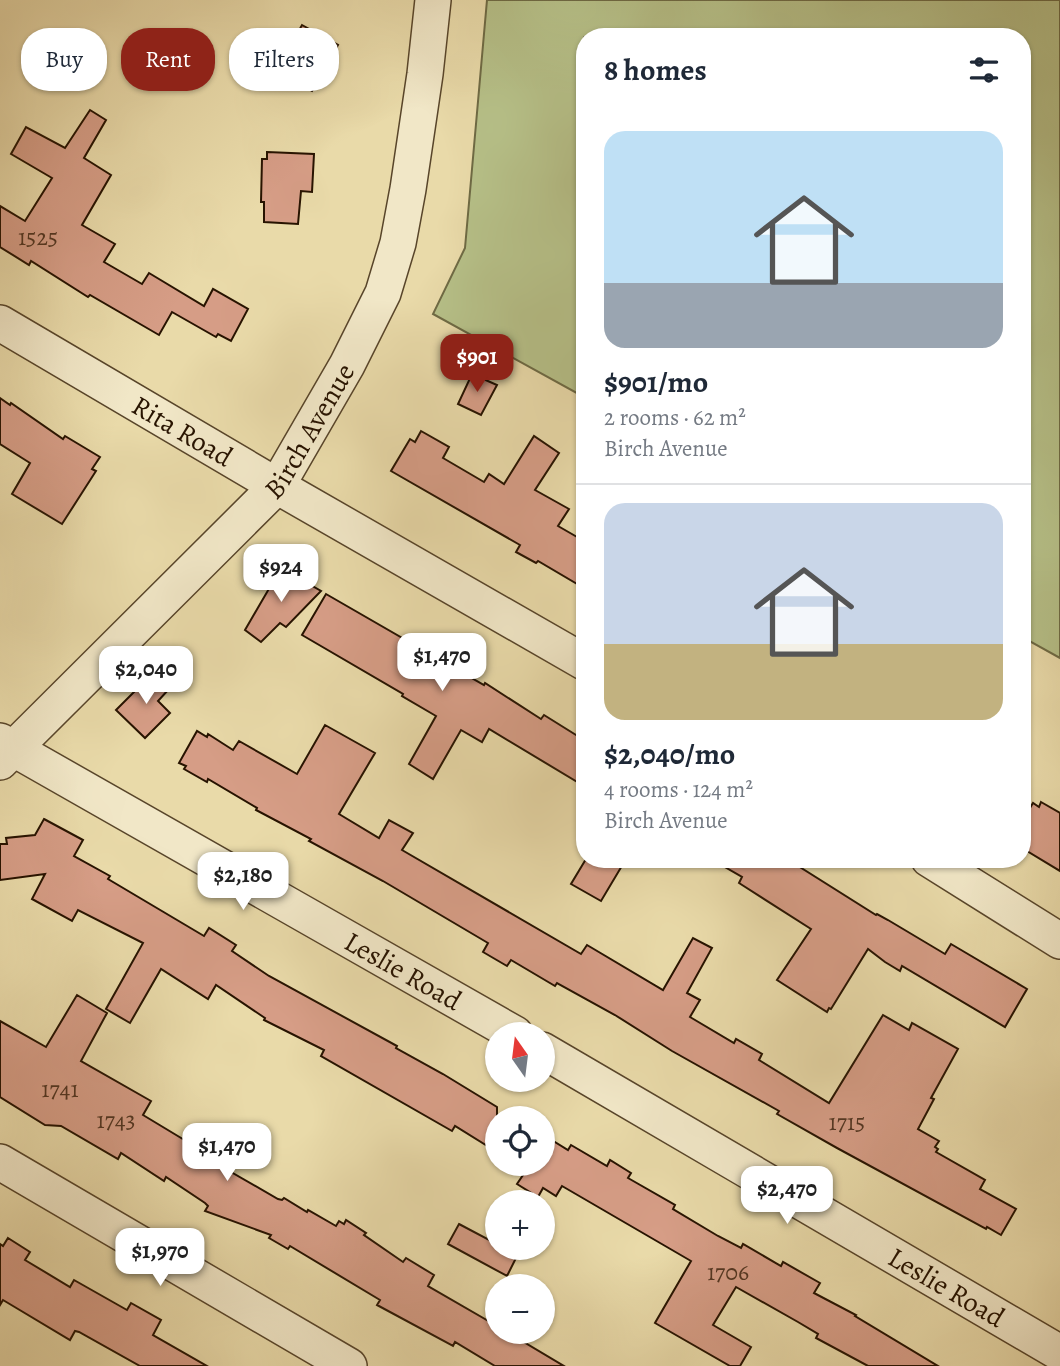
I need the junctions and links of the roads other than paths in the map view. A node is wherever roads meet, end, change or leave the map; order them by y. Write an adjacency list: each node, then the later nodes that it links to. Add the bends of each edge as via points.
1 (433, 0): 3 (street, Birch Avenue, via 408,189 383,293)
2 (0, 323): 3 (street, Rita Road)
3 (277, 486): 4 (street, Rita Road); 5 (street, Birch Avenue)
4 (576, 657)
5 (5, 751): 8 (street, Leslie Road)
6 (943, 868): 7 (street)
7 (1060, 941)
8 (492, 1022)
9 (555, 1058): 11 (street, Leslie Road)
10 (0, 1162): 12 (street)
11 (1060, 1353)
12 (349, 1366)

